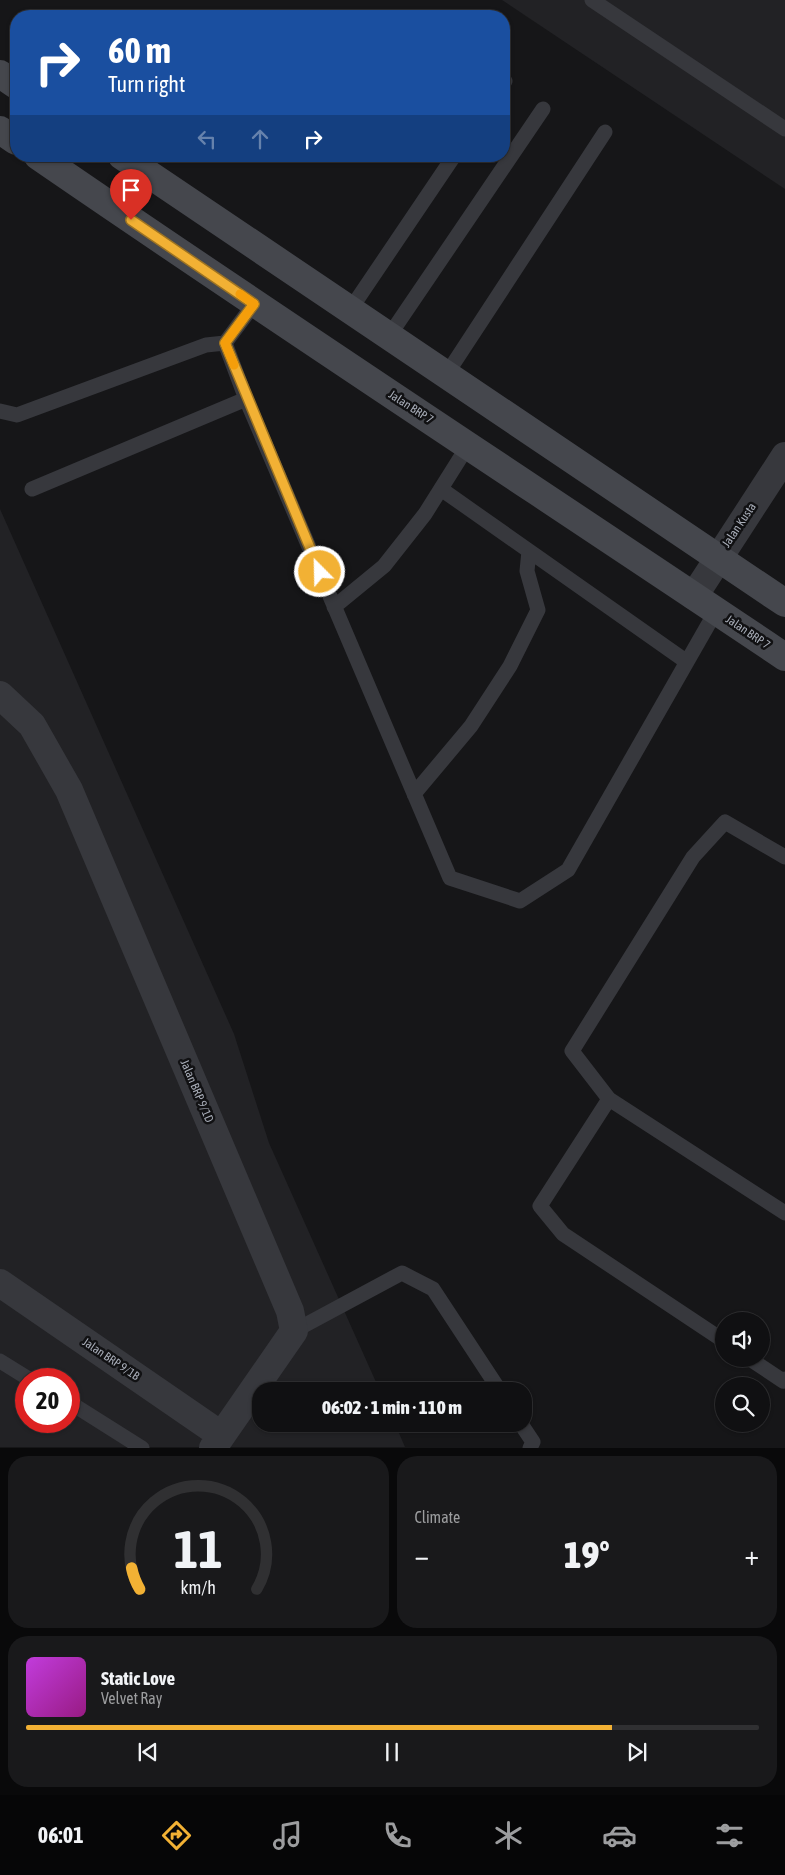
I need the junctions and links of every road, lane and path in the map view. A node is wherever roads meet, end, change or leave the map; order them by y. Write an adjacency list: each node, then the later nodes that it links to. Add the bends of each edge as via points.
1 (592, 0): 3 (lane)
2 (543, 109): 5 (lane)
3 (785, 129)
4 (605, 132): 14 (lane)
5 (510, 158)
6 (47, 162): 10 (main road, Jalan BRP 7)
7 (131, 162): 11 (main road)
8 (450, 162): 11 (lane)
9 (507, 162): 12 (lane)
10 (254, 304): 13 (lane); 17 (main road, Jalan BRP 7)
11 (350, 310): 12 (main road)
12 (389, 336): 14 (main road)
13 (225, 343): 15 (lane); 16 (lane, via 206,345 17,415)
14 (446, 375): 22 (main road)
15 (246, 399): 19 (lane); 25 (lane)
16 (0, 411)
17 (469, 444): 20 (lane); 23 (main road, Jalan BRP 7)
18 (785, 456): 22 (street, Jalan Kusta)
19 (32, 489)
20 (441, 489): 21 (lane); 25 (lane, via 384,566)
21 (529, 551): 28 (lane); 30 (lane, via 527,571 538,610 510,666 471,726)
22 (718, 557): 23 (street, Jalan Kusta); 24 (main road)
23 (694, 596): 26 (main road, Jalan BRP 7)
24 (785, 603)
25 (334, 607): 30 (lane)
26 (716, 611): 27 (main road, Jalan BRP 7); 28 (lane)
27 (785, 657)
28 (687, 662): 30 (lane, via 568,870 520,901 450,878)
29 (0, 695): 35 (street, Jalan BRP 9/1D, via 32,725 69,790 290,1311)
30 (414, 794)
31 (785, 857): 32 (lane, via 725,822 693,858 572,1051)
32 (609, 1099): 33 (lane); 36 (lane, via 540,1206 563,1234)
33 (785, 1213)
34 (0, 1283): 44 (street, Jalan BRP 9/1B)
35 (294, 1331): 41 (lane, via 402,1273 433,1288); 44 (street)
36 (715, 1335)
37 (0, 1362): 39 (lane)
38 (762, 1367): 40 (lane, via 784,1382)
39 (15, 1371)
40 (785, 1379)
41 (494, 1382)
42 (80, 1409): 45 (lane)
43 (526, 1432): 46 (lane, via 533,1442)
44 (217, 1441)
45 (142, 1448)
46 (530, 1448)

